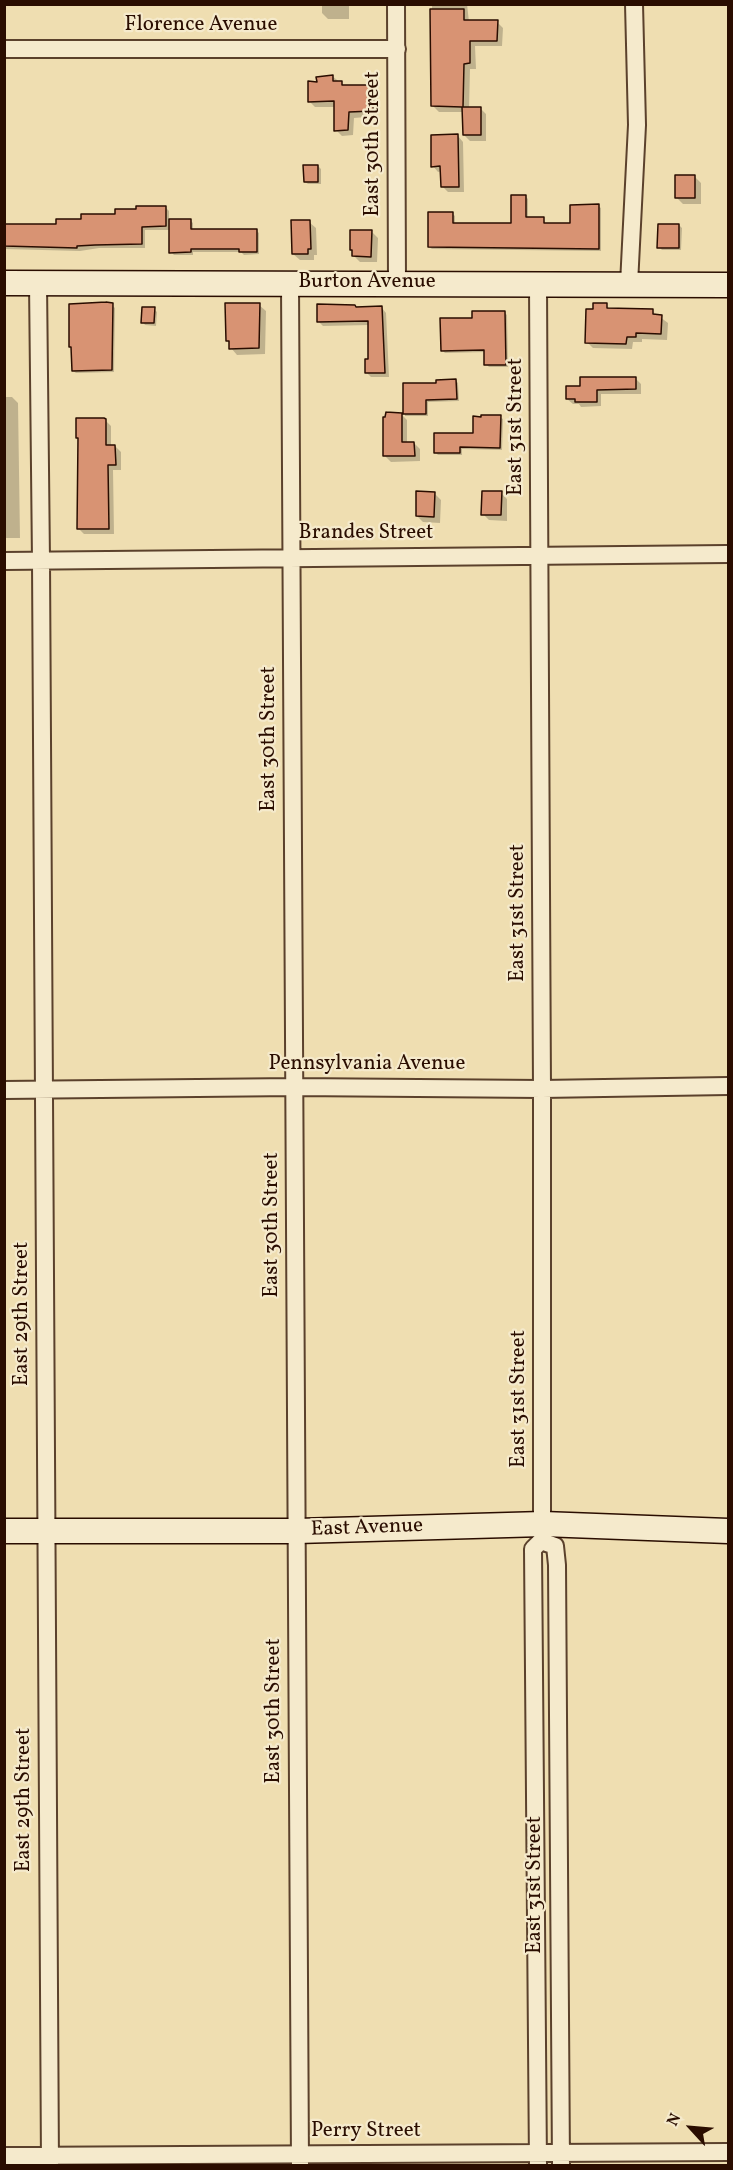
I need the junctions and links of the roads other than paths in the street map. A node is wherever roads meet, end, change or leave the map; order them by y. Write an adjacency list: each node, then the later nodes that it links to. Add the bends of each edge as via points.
1 (396, 4): 4 (street, East 30th Street)
2 (634, 4): 10 (street, via 637,125)
3 (4, 48): 4 (street, Florence Avenue)
4 (397, 49): 8 (street, East 30th Street)
5 (4, 283): 6 (street, Burton Avenue)
6 (38, 283): 7 (street, Burton Avenue); 16 (street, East 29th Street)
7 (290, 283): 8 (street, Burton Avenue); 14 (street, East 30th Street)
8 (397, 283): 9 (street, Burton Avenue)
9 (538, 284): 10 (street, Burton Avenue); 13 (street, East 31st Street)
10 (629, 284): 11 (street, Burton Avenue)
11 (729, 285)
12 (729, 554): 13 (street, Brandes Street)
13 (540, 556): 14 (street, Brandes Street); 20 (street, East 31st Street)
14 (291, 557): 16 (street, Brandes Street); 18 (street, East 30th Street)
15 (4, 561): 16 (street, Brandes Street)
16 (42, 561): 19 (street, East 29th Street)
17 (729, 1086): 20 (street, Pennsylvania Avenue)
18 (294, 1087): 19 (street, Pennsylvania Avenue); 20 (street, Pennsylvania Avenue); 25 (street, East 30th Street)
19 (44, 1089): 21 (street, Pennsylvania Avenue); 24 (street, East 29th Street)
20 (542, 1089): 26 (street, East 31st Street)
21 (4, 1090)
22 (729, 1530): 26 (street, East Avenue)
23 (4, 1531): 24 (street, East Avenue)
24 (47, 1531): 25 (street, East Avenue); 32 (street, East 29th Street)
25 (297, 1531): 26 (street, East Avenue); 31 (street, East 30th Street)
26 (542, 1533): 29 (street, East 31st Street, via 533,1549); 30 (street, East 31st Street, via 555,1546 557,1565)
27 (729, 2152): 30 (street, Perry Street)
28 (4, 2156): 32 (street, Perry Street)
29 (538, 2159): 30 (street, Perry Street); 31 (street, Perry Street)
30 (561, 2159)
31 (300, 2160): 32 (street, Perry Street)
32 (50, 2161)

